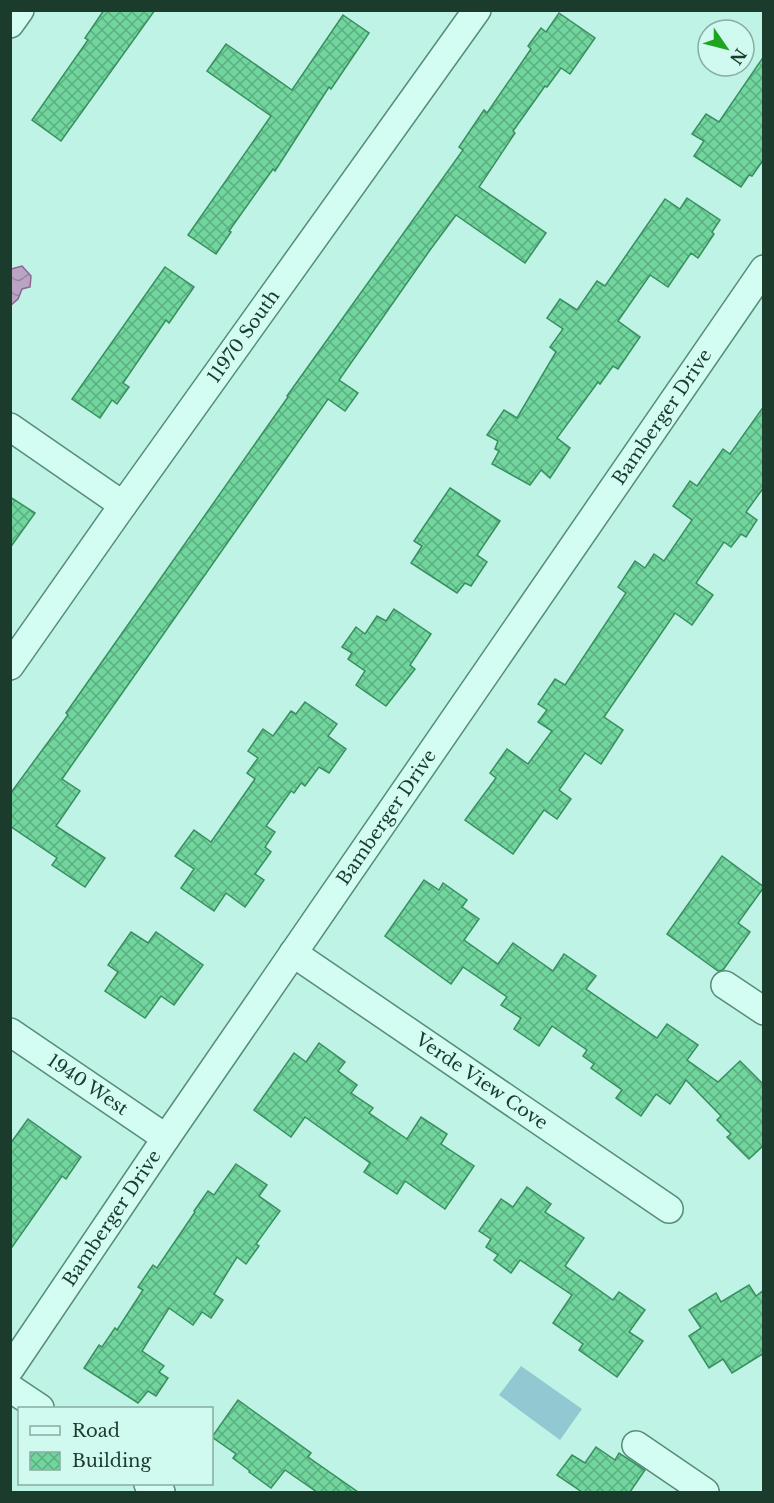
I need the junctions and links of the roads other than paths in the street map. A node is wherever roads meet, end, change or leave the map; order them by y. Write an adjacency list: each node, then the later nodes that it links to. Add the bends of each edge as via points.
1 (20, 10): 3 (street)
2 (477, 10): 6 (street, 11970 South)
3 (10, 24)
4 (764, 268): 8 (street, Bamberger Drive)
5 (10, 427): 6 (street)
6 (123, 505): 7 (street, 11970 South)
7 (10, 666)
8 (293, 953): 12 (street, Bamberger Drive); 13 (street, Verde View Cove)
9 (725, 986): 10 (street)
10 (764, 1011)
11 (10, 1032): 12 (street, 1940 West)
12 (166, 1138): 14 (street, Bamberger Drive)
13 (669, 1209)
14 (10, 1369)
15 (10, 1388): 16 (street)
16 (38, 1407)
17 (636, 1445): 18 (street)
18 (705, 1492)

